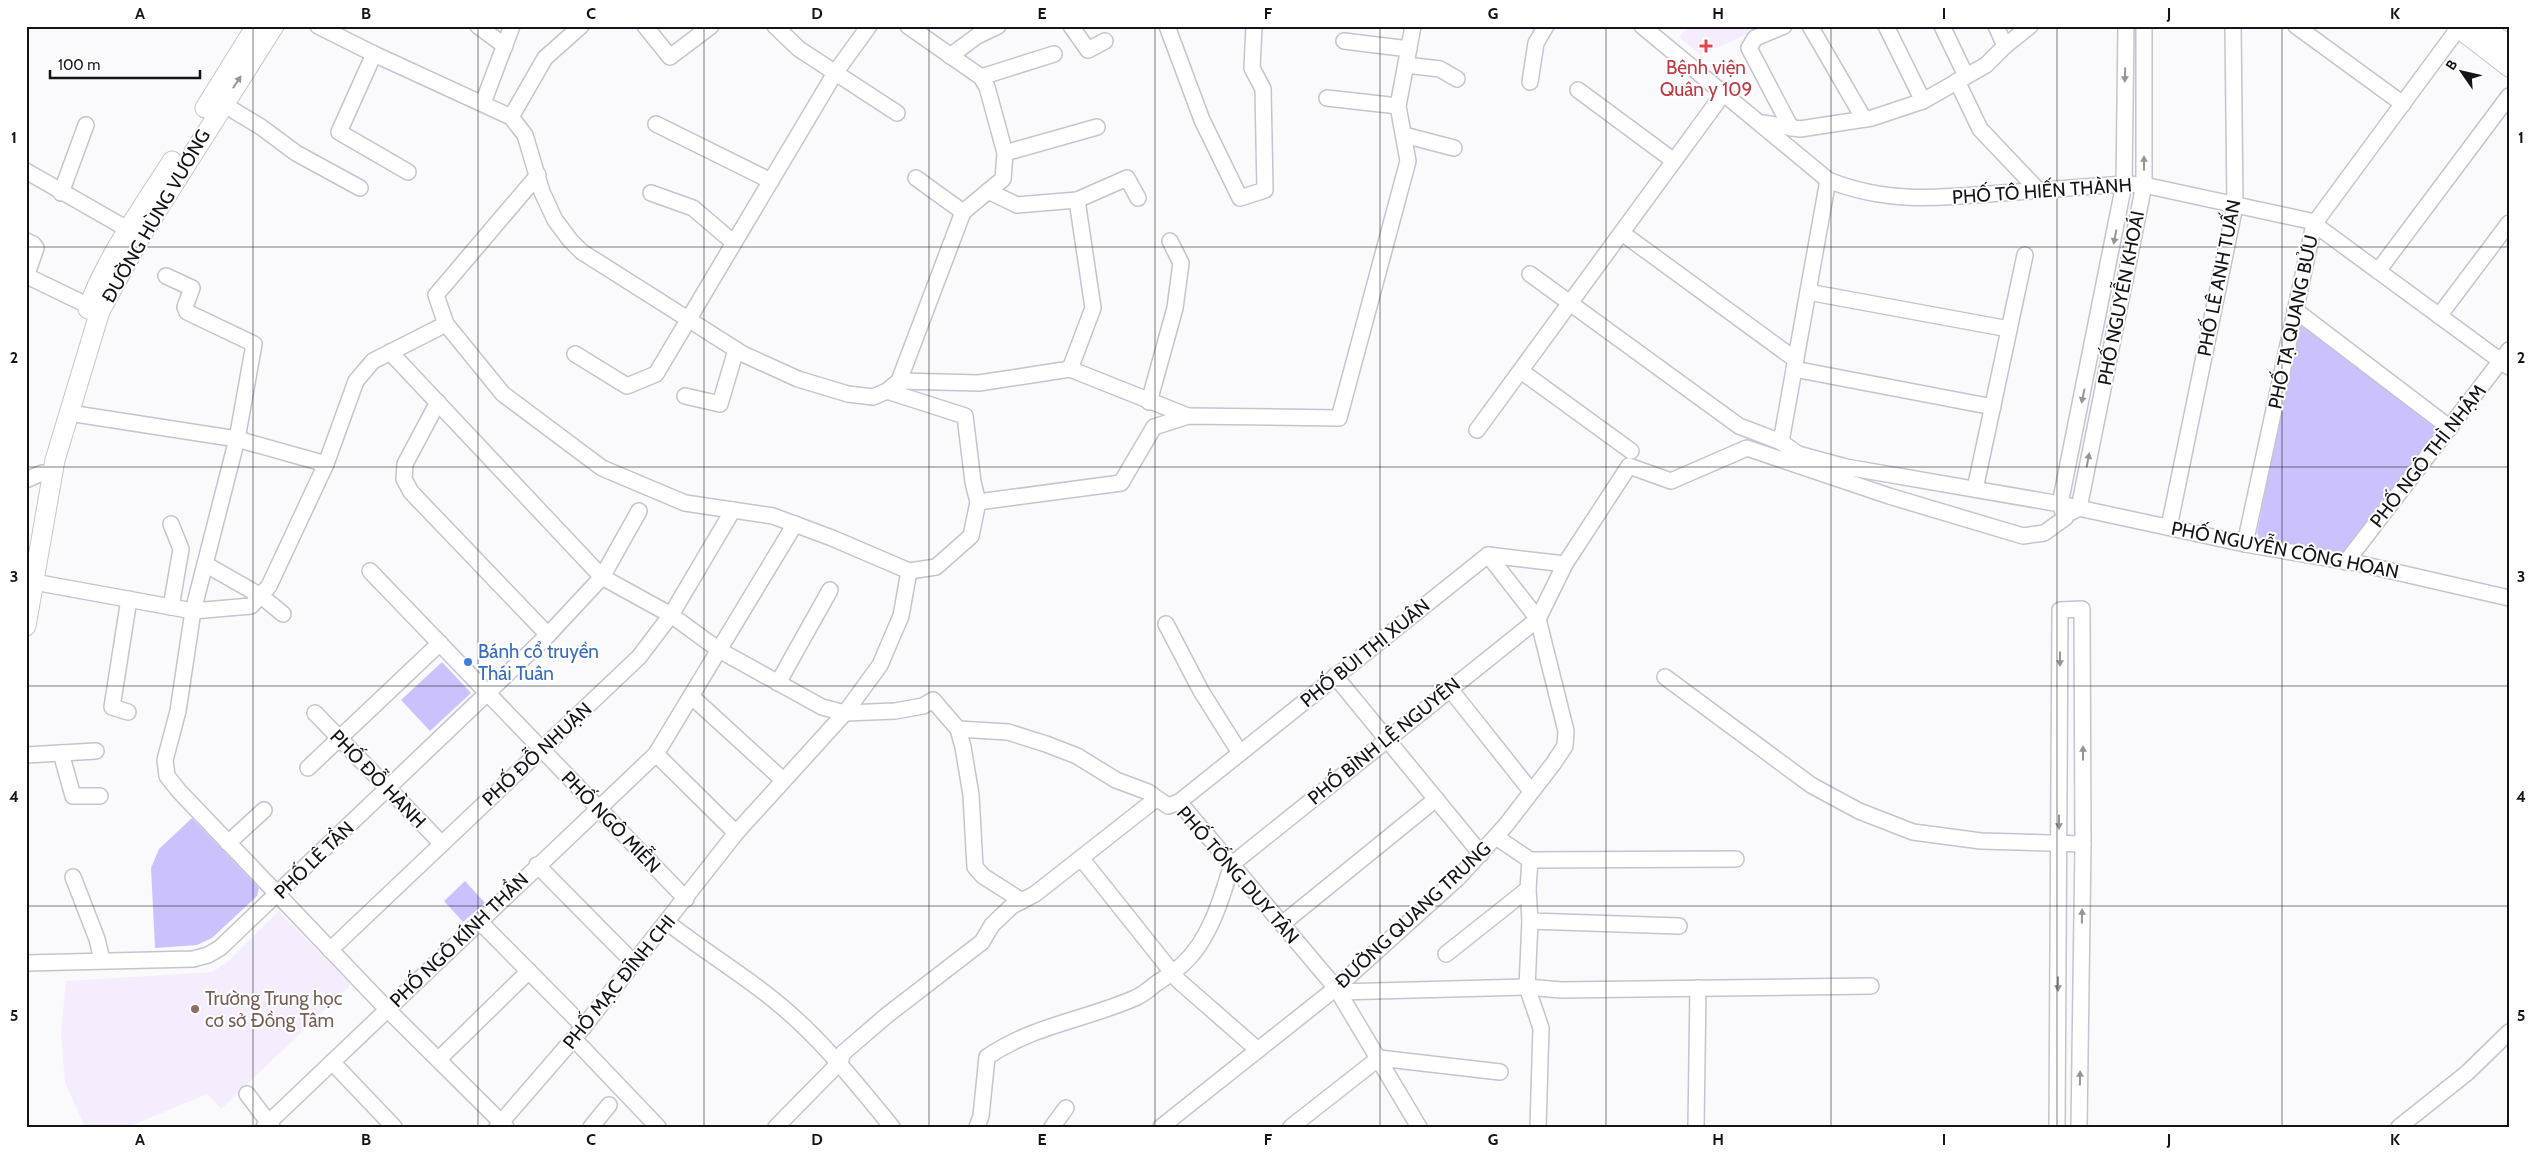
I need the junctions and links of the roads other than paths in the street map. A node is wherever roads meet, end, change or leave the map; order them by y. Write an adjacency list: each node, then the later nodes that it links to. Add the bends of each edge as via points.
1 (256, 26): 87 (main road, ĐƯỜNG HÙNG VƯƠNG)
2 (274, 26): 53 (main road, ĐƯỜNG HÙNG VƯƠNG, one-way to 2)
3 (318, 26): 37 (street)
4 (478, 26): 33 (street)
5 (512, 26): 33 (street)
6 (580, 26): 57 (street, via 545,58)
7 (645, 26): 8 (street, via 670,57)
8 (711, 26)
9 (776, 26): 42 (street, via 790,42)
10 (869, 26): 42 (street)
11 (908, 26): 39 (street)
12 (998, 26): 39 (street, via 977,36)
13 (1071, 26): 31 (street, via 1088,50)
14 (1167, 26): 15 (street, via 1202,120 1240,198 1265,190 1263,89 1252,68)
15 (1254, 26)
16 (1413, 26): 36 (street)
17 (1546, 26): 46 (street, via 1536,43)
18 (1642, 26): 48 (street, PHỐ TÔ HIẾN THÀNH)
19 (1784, 26): 63 (street, via 1754,38 1749,48)
20 (1810, 26): 58 (street)
21 (1886, 26): 51 (street)
22 (1942, 26): 45 (street)
23 (1996, 26): 34 (street)
24 (2030, 26): 34 (street)
25 (2126, 26): 74 (street, PHỐ NGUYỄN KHOÁI, one-way to 74)
26 (2144, 26): 75 (street, PHỐ NGUYỄN KHOÁI, one-way to 26)
27 (2232, 26): 83 (street, PHỐ LÊ ANH TUẤN)
28 (2296, 26): 54 (street)
29 (2482, 26): 35 (main road)
30 (2459, 27): 41 (main road); 54 (street, PHỐ TẠ QUANG BỬU)
31 (1104, 41)
32 (1344, 41): 36 (street)
33 (505, 46): 52 (street)
34 (2005, 46): 45 (street, via 1986,65)
35 (2509, 46)
36 (1409, 49): 40 (street)
37 (374, 54): 52 (street); 69 (street, via 339,132)
38 (1054, 54): 43 (street)
39 (950, 56): 43 (street)
40 (1406, 65): 44 (street, via 1440,69); 55 (street)
41 (2509, 67)
42 (835, 73): 56 (street); 73 (street)
43 (981, 77): 66 (street, via 987,87)
44 (1457, 79)
45 (1962, 79): 51 (street); 78 (street, via 1980,129)
46 (1530, 82)
47 (1578, 90): 67 (street)
48 (1723, 94): 59 (street, PHỐ TÔ HIẾN THÀNH); 67 (street)
49 (2509, 96): 93 (street)
50 (1327, 98): 55 (street)
51 (1923, 101): 58 (street)
52 (483, 103): 57 (street)
53 (223, 104): 76 (street, via 296,153); 117 (main road, ĐƯỜNG HÙNG VƯƠNG, via 141,236 104,303)
54 (2403, 104): 86 (street, PHỐ TẠ QUANG BỬU)
55 (1398, 106): 64 (street)
56 (897, 113)
57 (511, 117): 70 (street, via 525,135)
58 (1864, 119): 63 (street)
59 (1761, 123): 63 (street); 72 (street, PHỐ TÔ HIẾN THÀNH)
60 (656, 124): 73 (street)
61 (86, 125): 79 (street)
62 (1097, 127): 66 (street)
63 (1791, 128)
64 (1404, 134): 65 (street); 118 (street, via 1408,161 1339,418)
65 (1454, 148)
66 (1005, 153): 77 (street, via 1003,180)
67 (1674, 161): 88 (street)
68 (26, 171): 79 (street)
69 (408, 172)
70 (538, 175): 101 (street, via 555,220 582,252); 102 (street, via 436,295)
71 (916, 178): 84 (street)
72 (1828, 180): 78 (street, PHỐ TÔ HIẾN THÀNH, via 1854,190 1925,199); 96 (street)
73 (771, 181): 91 (street)
74 (2124, 184): 75 (street, PHỐ TÔ HIẾN THÀNH); 78 (street, PHỐ TÔ HIẾN THÀNH); 132 (street, PHỐ NGUYỄN KHOÁI, one-way to 132)
75 (2144, 185): 83 (street, PHỐ TÔ HIẾN THÀNH); 129 (street, PHỐ NGUYỄN KHOÁI, one-way to 75)
76 (360, 188)
77 (988, 190): 82 (street, via 1017,205); 84 (street)
78 (2038, 190)
79 (61, 192): 87 (street)
80 (651, 193): 91 (street, via 693,208)
81 (1138, 198): 82 (street, via 1127,178)
82 (1078, 200): 109 (street, via 1093,308)
83 (2235, 206): 86 (street, PHỐ TÔ HIẾN THÀNH); 135 (street, PHỐ LÊ ANH TUẤN)
84 (963, 212): 111 (street)
85 (2509, 222): 100 (street)
86 (2314, 224): 93 (street, PHỐ TÔ HIẾN THÀNH); 99 (street, PHỐ TẠ QUANG BỬU)
87 (129, 230): 98 (main road, ĐƯỜNG HÙNG VƯƠNG)
88 (1622, 233): 97 (street); 108 (street)
89 (1170, 241): 114 (street, via 1180,263 1175,308)
90 (26, 242): 98 (street, via 36,248 28,278)
91 (734, 243): 101 (street)
92 (2025, 255): 103 (street)
93 (2378, 271): 100 (street, PHỐ TÔ HIẾN THÀNH)
94 (1530, 274): 97 (street, PHỐ NGUYỄN CÔNG HOAN)
95 (166, 276): 122 (street, via 192,288 185,308 187,312 254,344)
96 (1808, 292): 103 (street); 108 (street)
97 (1570, 303): 110 (street); 123 (street, PHỐ NGUYỄN CÔNG HOAN, via 1739,426)
98 (89, 306): 126 (main road, ĐƯỜNG HÙNG VƯƠNG, via 44,458)
99 (2295, 310): 120 (street); 136 (street, PHỐ TẠ QUANG BỬU)
100 (2439, 316): 107 (street, PHỐ TÔ HIẾN THÀNH)
101 (688, 319): 104 (street); 106 (street, via 656,374 627,386)
102 (446, 324): 105 (street); 130 (street, via 503,394 602,468 686,503)
103 (2009, 329): 115 (street)
104 (736, 350): 111 (street, via 798,379 848,394 872,397); 112 (street, via 720,404)
105 (390, 352): 113 (street); 125 (street, via 372,361 356,381)
106 (575, 354)
107 (2506, 360): 120 (street, PHỐ NGÔ THÌ NHẬM)
108 (1795, 364): 115 (street); 123 (street)
109 (1070, 370): 111 (street, via 979,383); 114 (street)
110 (1521, 371): 121 (street); 124 (street)
111 (893, 386): 128 (street, via 965,416)
112 (685, 396)
113 (438, 402): 144 (street); 157 (street, via 405,464 404,479 411,492)
114 (1149, 402): 116 (street)
115 (1993, 407): 127 (street)
116 (1167, 408): 118 (street); 119 (street)
117 (69, 413): 122 (street); 145 (main road, ĐƯỜNG HÙNG VƯƠNG, via 55,460)
118 (1188, 416): 119 (street)
119 (1154, 427): 128 (street, via 1121,483)
120 (2450, 428): 139 (street, PHỐ NGÔ THÌ NHẬM)
121 (1477, 430)
122 (237, 439): 125 (street); 140 (street)
123 (1781, 442): 127 (street, PHỐ NGUYỄN CÔNG HOAN, via 1798,454 1846,467)
124 (1631, 451)
125 (326, 464): 148 (street, via 269,586)
126 (34, 477): 138 (main road, ĐƯỜNG HÙNG VƯƠNG)
127 (1976, 489): 132 (street, PHỐ NGUYỄN CÔNG HOAN)
128 (978, 502): 143 (street, via 971,536 936,567)
129 (2078, 508): 132 (street, PHỐ NGUYỄN CÔNG HOAN); 135 (street, PHỐ NGUYỄN CÔNG HOAN)
130 (733, 510): 134 (street, via 773,516); 153 (street, PHỐ ĐỖ NHUẬN)
131 (640, 511): 144 (street, PHỐ LÊ TẦN)
132 (2062, 511): 141 (street, via 2044,533 2023,536 1889,496 1747,448 1671,481 1629,466)
133 (171, 524): 150 (street, via 181,549)
134 (795, 524): 143 (street); 159 (street, PHỐ NGÔ KÍNH THẦN)
135 (2169, 527): 136 (street, PHỐ NGUYỄN CÔNG HOAN)
136 (2245, 544): 139 (street, PHỐ NGUYỄN CÔNG HOAN)
137 (1488, 555): 141 (street); 154 (street); 160 (street, PHỐ BÙI THỊ XUÂN)
138 (26, 556)
139 (2346, 562): 147 (street, PHỐ NGUYỄN CÔNG HOAN)
140 (205, 564): 148 (street); 151 (street)
141 (1565, 564): 154 (street)
142 (370, 571): 158 (street, PHỐ NGÔ MIỄN)
143 (909, 572): 168 (street, via 901,616 880,665)
144 (602, 577): 153 (street); 157 (street, PHỐ LÊ TẦN)
145 (34, 582): 149 (street); 156 (main road, ĐƯỜNG HÙNG VƯƠNG)
146 (830, 590): 162 (street)
147 (2507, 595)
148 (261, 596): 151 (street, via 251,606); 152 (street)
149 (128, 599): 150 (street); 166 (street, via 112,707)
150 (171, 606): 151 (street)
151 (193, 610): 190 (street, via 178,711 166,760 167,776)
152 (283, 614)
153 (671, 615): 159 (street); 173 (street, PHỐ ĐỖ NHUẬN, via 639,657)
154 (1538, 620): 163 (street, PHỐ BÌNH LỆ NGUYÊN); 181 (street, ĐƯỜNG QUANG TRUNG, via 1566,731 1565,746)
155 (1166, 624): 175 (street)
156 (26, 626)
157 (548, 635): 164 (street, PHỐ LÊ TẦN)
158 (440, 644): 164 (street, PHỐ NGÔ MIỄN); 170 (street)
159 (719, 650): 162 (street); 165 (street, PHỐ NGÔ KÍNH THẦN)
160 (1335, 676): 171 (street); 175 (street, PHỐ BÙI THỊ XUÂN)
161 (1665, 677): 192 (street, via 1810,786 1859,811 1913,832 1981,841)
162 (778, 682): 168 (street, via 822,707)
163 (1450, 688): 171 (street, PHỐ BÌNH LỆ NGUYÊN); 181 (street)
164 (488, 694): 173 (street, PHỐ NGÔ MIỄN); 180 (street, PHỐ LÊ TẦN)
165 (691, 696): 176 (street, PHỐ NGÔ KÍNH THẦN); 179 (street)
166 (128, 712)
167 (314, 713): 170 (street, PHỐ ĐỖ HÀNH)
168 (845, 713): 169 (street, via 895,711 923,706 933,700); 179 (street, PHỐ MẠC ĐĨNH CHI)
169 (958, 729): 183 (street, PHỐ TỐNG DUY TÂN, via 1008,732 1046,744 1077,756); 204 (street, via 971,795 974,867)
170 (339, 738): 178 (street); 180 (street, PHỐ ĐỖ HÀNH)
171 (1386, 738): 184 (street); 198 (street, PHỐ BÌNH LỆ NGUYÊN)
172 (96, 750): 174 (street)
173 (542, 750): 186 (street, PHỐ NGÔ MIỄN); 191 (street, PHỐ ĐỖ NHUẬN)
174 (61, 753): 177 (street); 182 (street, via 73,796)
175 (1240, 753): 185 (street, PHỐ BÙI THỊ XUÂN)
176 (656, 754): 186 (street, PHỐ NGÔ KÍNH THẦN); 188 (street)
177 (26, 756)
178 (308, 768)
179 (783, 780): 188 (street, PHỐ MẠC ĐĨNH CHI)
180 (388, 789): 191 (street, PHỐ ĐỖ HÀNH); 202 (street, PHỐ LÊ TẦN)
181 (1531, 791): 189 (street, ĐƯỜNG QUANG TRUNG)
182 (100, 796)
183 (1156, 799): 185 (street, PHỐ TỐNG DUY TÂN, via 1168,806); 195 (street)
184 (1436, 799): 194 (street); 208 (street)
185 (1179, 802): 198 (street, PHỐ TỐNG DUY TÂN)
186 (597, 807): 199 (street, PHỐ NGÔ KÍNH THẦN); 203 (street, PHỐ NGÔ MIỄN)
187 (264, 810): 190 (street)
188 (736, 833): 203 (street, PHỐ MẠC ĐĨNH CHI)
189 (1496, 837): 194 (street, ĐƯỜNG QUANG TRUNG); 197 (street)
190 (228, 843): 202 (street)
191 (442, 844): 210 (street, PHỐ ĐỖ NHUẬN)
192 (2059, 844): 193 (street); 193 (street, one-way to 192, via 2082,609 2060,610); 248 (street, one-way to 248)
193 (2083, 844): 249 (street, one-way to 193)
194 (1480, 854): 220 (street, ĐƯỜNG QUANG TRUNG)
195 (1081, 858): 204 (street); 216 (street)
196 (1736, 859): 197 (street)
197 (1530, 860): 201 (street)
198 (1232, 864): 208 (street, PHỐ TỐNG DUY TÂN); 216 (street, via 1222,898 1203,937 1186,961)
199 (538, 865): 205 (street, PHỐ NGÔ KÍNH THẦN); 214 (street)
200 (73, 877): 212 (street)
201 (1528, 889): 206 (street); 211 (street)
202 (278, 895): 210 (street); 212 (street, PHỐ LÊ TẦN, via 208,955 193,959)
203 (686, 899): 207 (street, PHỐ MẠC ĐĨNH CHI)
204 (1022, 901): 229 (street, via 992,925 982,942 843,1053)
205 (479, 920): 215 (street); 221 (street, PHỐ NGÔ KÍNH THẦN)
206 (1530, 921): 209 (street); 218 (street)
207 (667, 922): 214 (street, PHỐ MẠC ĐĨNH CHI); 229 (street, via 776,1001)
208 (1282, 924): 220 (street, PHỐ TỐNG DUY TÂN)
209 (1679, 926)
210 (330, 950): 221 (street)
211 (1446, 954)
212 (102, 960): 213 (street, PHỐ LÊ TẦN)
213 (26, 963)
214 (634, 963): 222 (street, PHỐ MẠC ĐĨNH CHI)
215 (529, 971): 222 (street); 227 (street)
216 (1173, 972): 225 (street, via 1179,981); 241 (street, via 1136,998 1017,1038 987,1057)
217 (1871, 986): 219 (street)
218 (1527, 987): 219 (street, via 1561,990); 220 (street); 246 (street, via 1541,1028)
219 (1698, 988): 247 (street)
220 (1337, 990): 225 (street, ĐƯỜNG QUANG TRUNG); 226 (street, PHỐ TỐNG DUY TÂN)
221 (387, 1009): 227 (street); 228 (street, PHỐ NGÔ KÍNH THẦN)
222 (584, 1027): 224 (street, PHỐ MẠC ĐĨNH CHI)
223 (2509, 1032): 250 (street, via 2467,1072)
224 (574, 1039): 235 (street, PHỐ MẠC ĐĨNH CHI); 238 (street)
225 (1258, 1050): 243 (street, ĐƯỜNG QUANG TRUNG)
226 (1379, 1058): 230 (street); 244 (street); 245 (street, PHỐ TỐNG DUY TÂN)
227 (439, 1060): 235 (street)
228 (332, 1062): 234 (street, PHỐ NGÔ KÍNH THẦN); 236 (street)
229 (840, 1062): 239 (street); 240 (street)
230 (1500, 1072)
231 (247, 1094): 234 (street)
232 (609, 1105): 237 (street)
233 (1066, 1108): 242 (street)
234 (268, 1125)
235 (502, 1125)
236 (394, 1127)
237 (591, 1127)
238 (658, 1127)
239 (776, 1127)
240 (892, 1127)
241 (977, 1127)
242 (1052, 1127)
243 (1161, 1127)
244 (1292, 1127)
245 (1419, 1127)
246 (1538, 1127)
247 (1696, 1127)
248 (2057, 1127)
249 (2079, 1127)
250 (2399, 1127)

